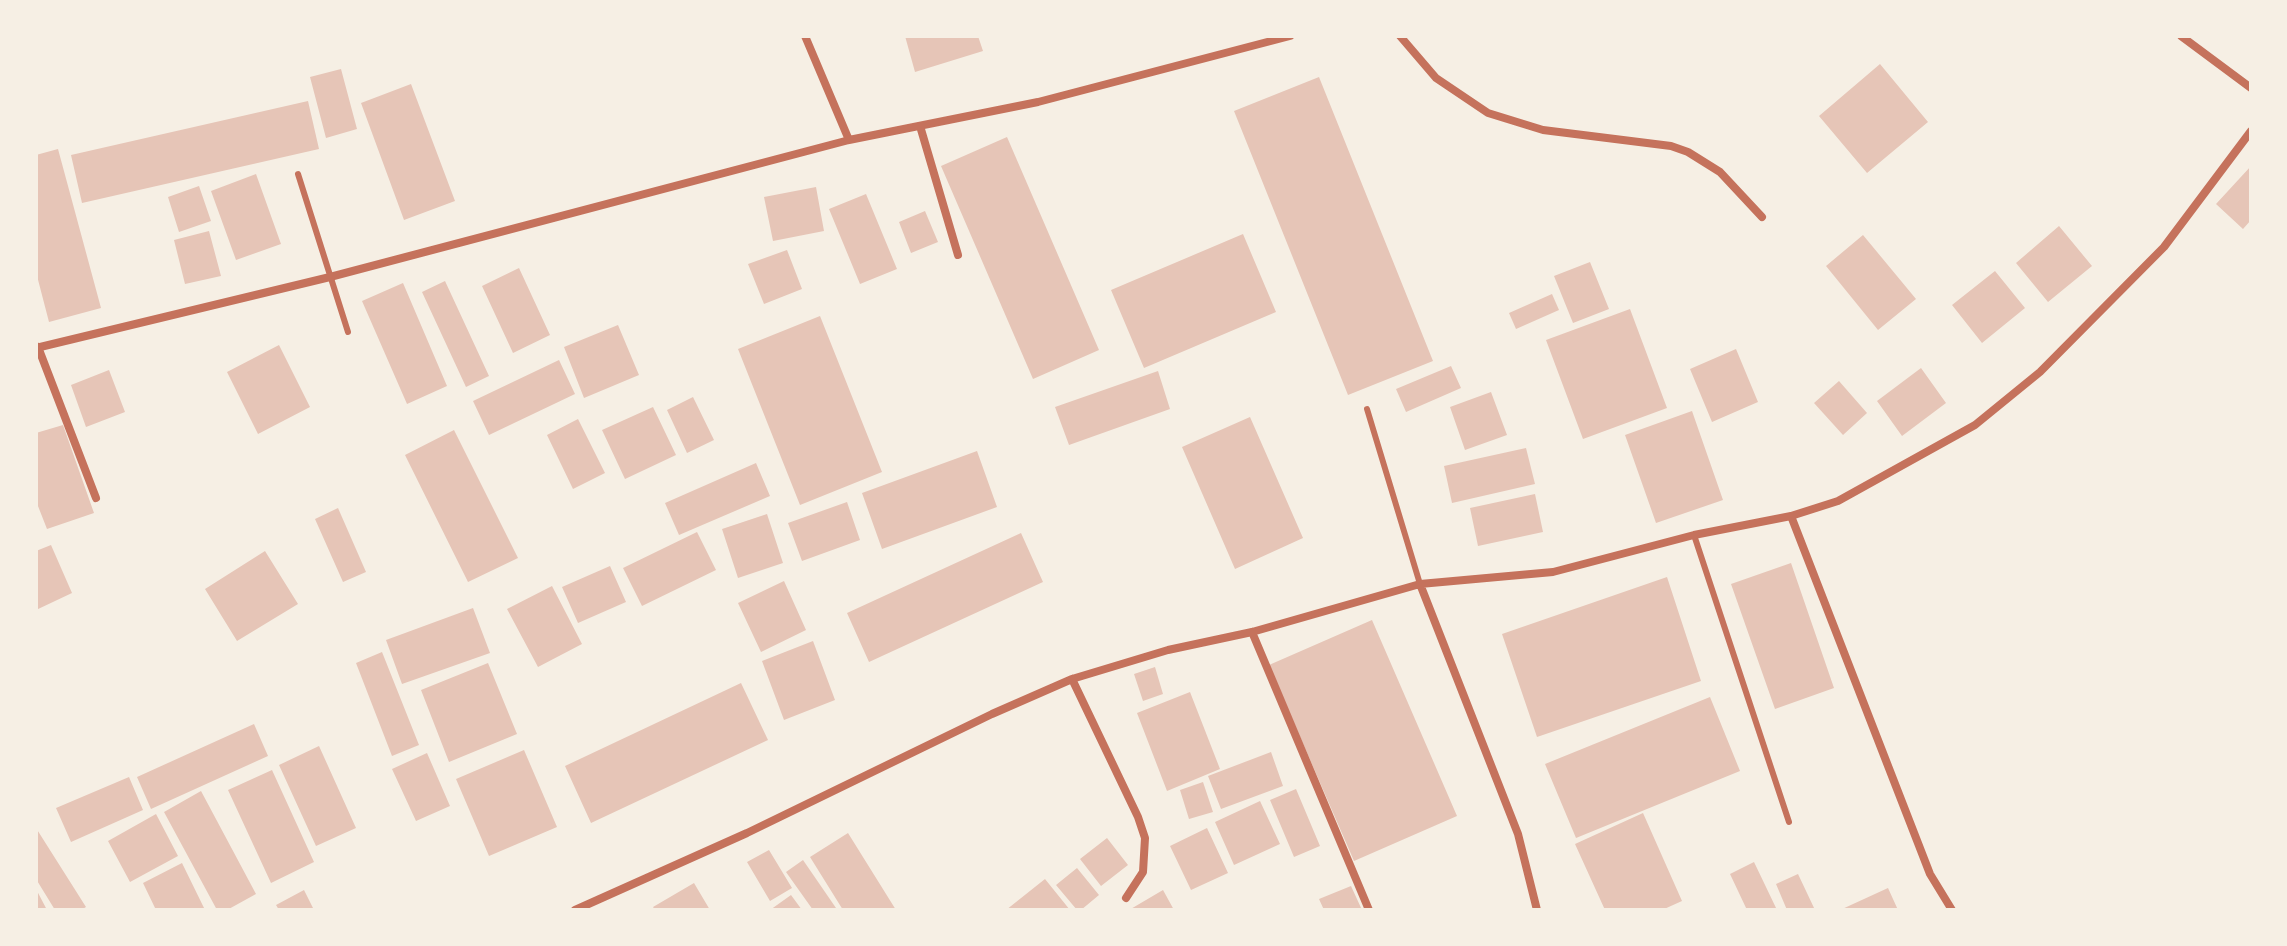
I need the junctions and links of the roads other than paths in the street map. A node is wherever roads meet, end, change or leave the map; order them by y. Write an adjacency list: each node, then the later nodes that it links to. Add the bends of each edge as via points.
1 (805, 36): 8 (street)
2 (1290, 36): 6 (street, via 1038,102)
3 (1400, 36): 10 (street, via 1436,78 1488,113 1543,130 1688,152 1720,172)
4 (2181, 36): 5 (street)
5 (2251, 88)
6 (920, 126): 8 (street); 11 (street)
7 (2251, 131): 17 (street, via 2164,247 2040,372 1975,425 1838,501)
8 (849, 140): 12 (street)
9 (298, 174): 12 (lane)
10 (1762, 217)
11 (958, 255)
12 (330, 277): 13 (lane); 14 (street)
13 (348, 332)
14 (37, 348): 16 (street)
15 (1367, 409): 19 (lane)
16 (96, 498)
17 (1791, 516): 18 (street); 27 (street, via 1930,874)
18 (1694, 535): 19 (street, via 1553,572); 22 (lane)
19 (1420, 584): 20 (street); 26 (street, via 1518,834)
20 (1252, 632): 21 (street); 25 (street)
21 (1072, 679): 23 (street, via 1145,838 1143,872); 24 (street)
22 (1789, 822)
23 (1126, 898)
24 (575, 910)
25 (1369, 910)
26 (1537, 910)
27 (1952, 910)

